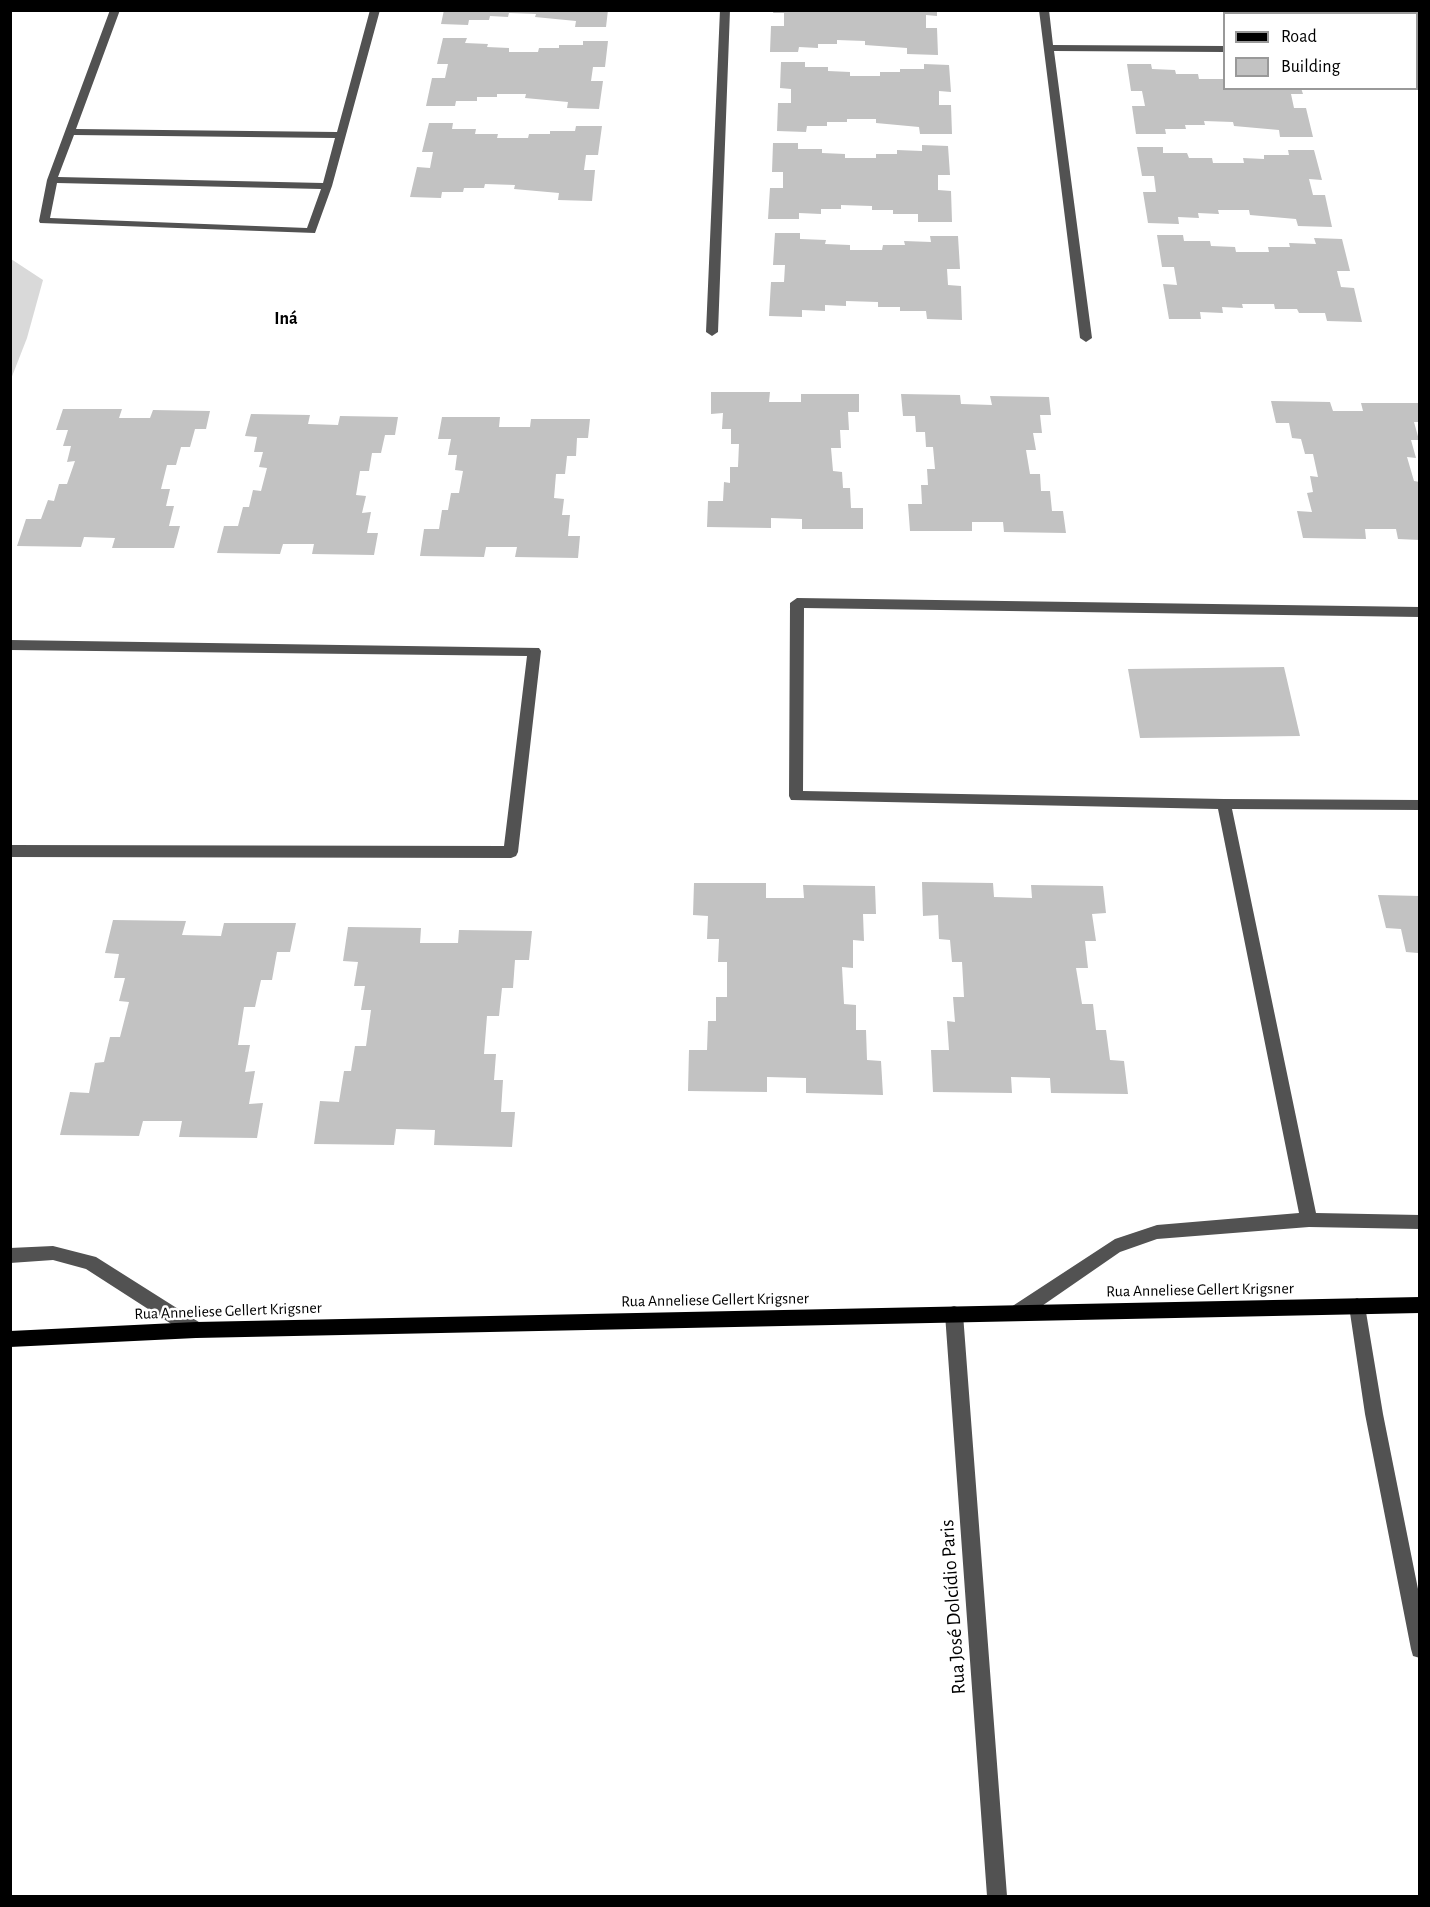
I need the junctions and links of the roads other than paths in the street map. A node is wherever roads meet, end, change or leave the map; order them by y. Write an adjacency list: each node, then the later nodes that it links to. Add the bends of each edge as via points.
1 (115, 10): 7 (street)
2 (375, 10): 8 (street)
3 (725, 10): 11 (street)
4 (1044, 10): 5 (street)
5 (1049, 48): 6 (street); 12 (street)
6 (1223, 49)
7 (68, 132): 8 (street); 9 (street)
8 (341, 135): 10 (street)
9 (52, 180): 10 (street); 10 (street, via 44,221 310,231)
10 (327, 186)
11 (712, 332)
12 (1086, 338)
13 (1419, 612): 15 (street, via 797,603 796,796)
14 (10, 645): 17 (street, via 534,651 511,852)
15 (1224, 804): 16 (street); 18 (street)
16 (1419, 805)
17 (10, 851)
18 (1309, 1220): 19 (street); 23 (street, via 1157,1232 1115,1246)
19 (1419, 1222)
20 (10, 1256): 25 (street, via 53,1253 90,1262)
21 (1419, 1305): 22 (main road, Rua Anneliese Gellert Krigsner)
22 (1357, 1306): 23 (main road, Rua Anneliese Gellert Krigsner); 27 (street)
23 (1017, 1313): 24 (main road, Rua Anneliese Gellert Krigsner)
24 (954, 1314): 25 (main road, Rua Anneliese Gellert Krigsner); 28 (street, Rua José Dolcídio Paris)
25 (196, 1330): 26 (main road, Rua Anneliese Gellert Krigsner)
26 (10, 1339)
27 (1419, 1649)
28 (997, 1896)

